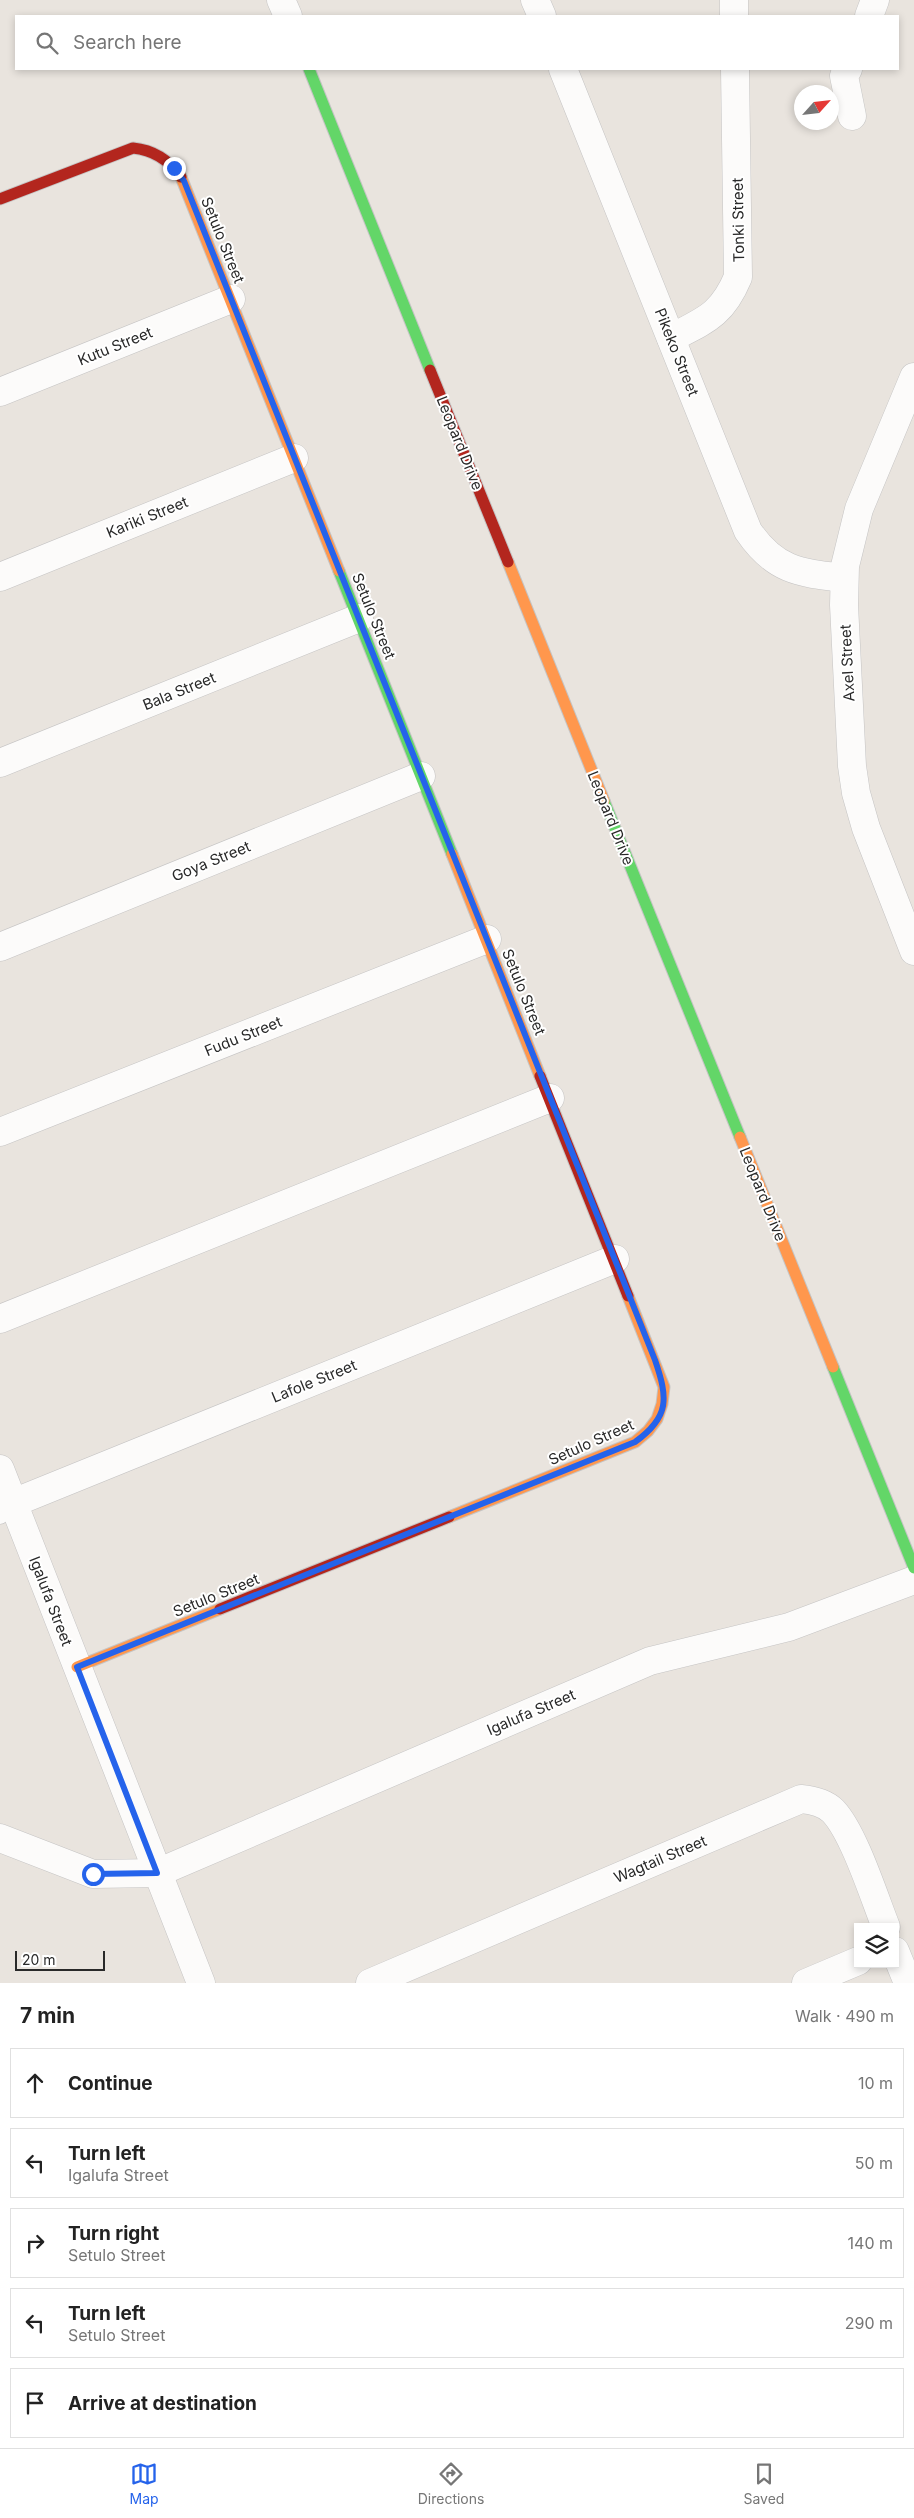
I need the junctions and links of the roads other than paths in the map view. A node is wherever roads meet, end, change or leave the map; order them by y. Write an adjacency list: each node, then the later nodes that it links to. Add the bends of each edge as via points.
1 (281, 0): 5 (street)
2 (535, 0): 6 (street)
3 (734, 0): 7 (street)
4 (875, 0): 8 (street)
5 (288, 15)
6 (542, 15)
7 (734, 15)
8 (869, 15)
9 (309, 70): 34 (street, Leopard Drive)
10 (563, 70): 16 (street, Pikeko Street)
11 (735, 70): 16 (street, Tonki Street, via 738,276 723,306 709,318)
12 (847, 70): 13 (street, via 844,76)
13 (852, 116)
14 (0, 199): 15 (street, Setulo Street, via 118,152 148,148 174,168 184,181)
15 (231, 299): 18 (street, Kutu Street); 19 (street, Setulo Street)
16 (671, 338): 21 (street, Pikeko Street, via 748,531 759,548 789,569)
17 (914, 377): 21 (street, Axel Street, via 859,509)
18 (0, 392)
19 (294, 458): 20 (street, Kariki Street); 22 (street, Setulo Street)
20 (0, 577)
21 (844, 578): 27 (street, Axel Street, via 856,793 866,828)
22 (359, 618): 23 (street, Bala Street); 24 (street, Setulo Street)
23 (0, 763)
24 (421, 776): 25 (street, Setulo Street); 26 (street, Goya Street)
25 (487, 939): 28 (street, Setulo Street); 29 (street, Fudu Street)
26 (0, 947)
27 (914, 951)
28 (550, 1098): 30 (street, Setulo Street); 31 (street)
29 (0, 1132)
30 (615, 1259): 33 (street, Lafole Street); 36 (street, Setulo Street, via 664,1387 664,1403 650,1431 635,1442)
31 (0, 1319)
32 (0, 1469): 33 (street, Igalufa Street)
33 (6, 1509): 36 (street, Igalufa Street)
34 (914, 1568)
35 (914, 1580): 38 (street, Igalufa Street, via 789,1627 650,1661)
36 (77, 1667): 38 (street, Igalufa Street)
37 (0, 1838): 38 (street, via 93,1874)
38 (157, 1873): 42 (street, Igalufa Street)
39 (884, 1923): 43 (street, Wagtail Street, via 846,1828 832,1810 801,1799)
40 (899, 1961): 45 (street)
41 (854, 1963): 44 (street)
42 (201, 1983)
43 (370, 1983)
44 (806, 1983)
45 (908, 1983)

